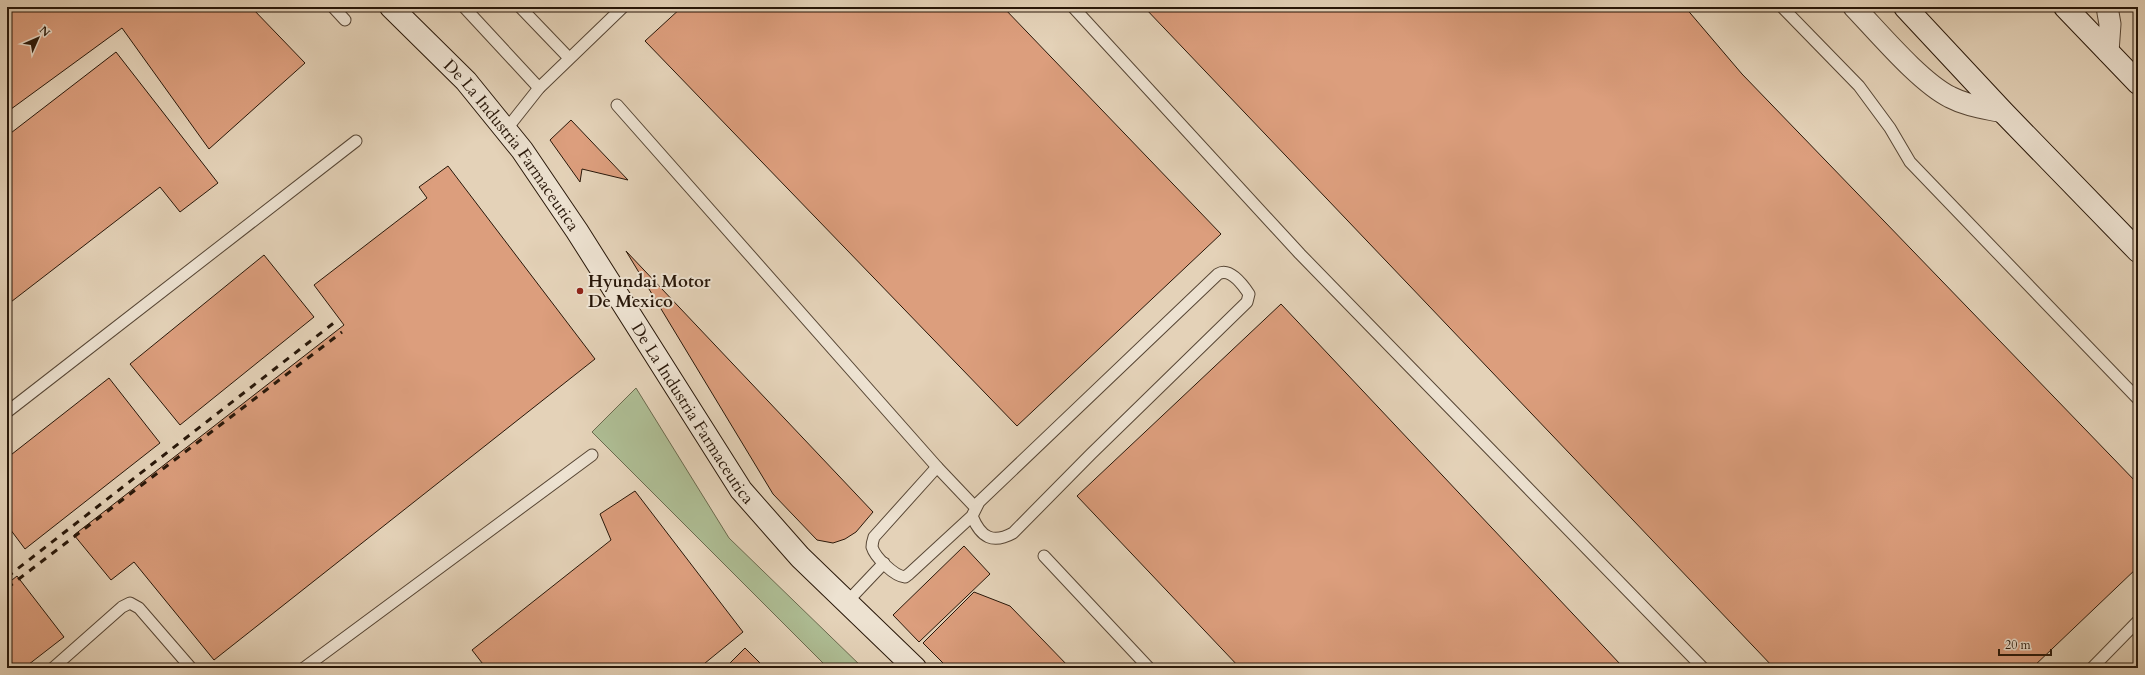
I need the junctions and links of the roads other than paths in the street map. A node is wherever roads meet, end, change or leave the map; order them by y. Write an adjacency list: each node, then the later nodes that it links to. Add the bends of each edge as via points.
1 (333, 7): 12 (lane)
2 (391, 7): 19 (main road, De La Industria Farmaceutica, via 466,82)
3 (464, 7): 16 (lane)
4 (520, 7): 14 (lane)
5 (623, 7): 14 (lane)
6 (1073, 7): 36 (lane, via 1300,254)
7 (1782, 7): 22 (lane, via 1858,86 1890,128 1910,162)
8 (1854, 7): 18 (street, via 1926,80 1949,97 1969,105)
9 (1905, 7): 18 (main road)
10 (2065, 7): 13 (main road)
11 (2107, 7): 13 (street, via 2110,24)
12 (345, 20)
13 (2108, 52): 15 (main road)
14 (569, 58): 16 (lane)
15 (2138, 83)
16 (539, 88): 19 (lane)
17 (617, 104): 25 (lane)
18 (2003, 112): 21 (main road)
19 (505, 131): 29 (main road, De La Industria Farmaceutica, via 522,150 562,207 741,490 800,558)
20 (356, 141): 23 (lane)
21 (2138, 251)
22 (2138, 399)
23 (7, 412)
24 (592, 455): 33 (lane)
25 (937, 467): 26 (lane); 28 (lane, via 874,537 872,547)
26 (974, 512): 26 (lane, via 1218,274 1230,274 1245,289 1249,294 1247,302 1014,532 997,539 988,537 976,528); 28 (lane, via 905,577 898,576)
27 (1044, 556): 35 (lane)
28 (884, 563): 29 (lane)
29 (847, 602): 34 (main road, De La Industria Farmaceutica)
30 (2138, 621): 37 (lane)
31 (53, 668): 32 (lane, via 122,607 130,603 139,608)
32 (191, 668)
33 (304, 668)
34 (915, 668)
35 (1149, 668)
36 (1703, 668)
37 (2092, 668)

